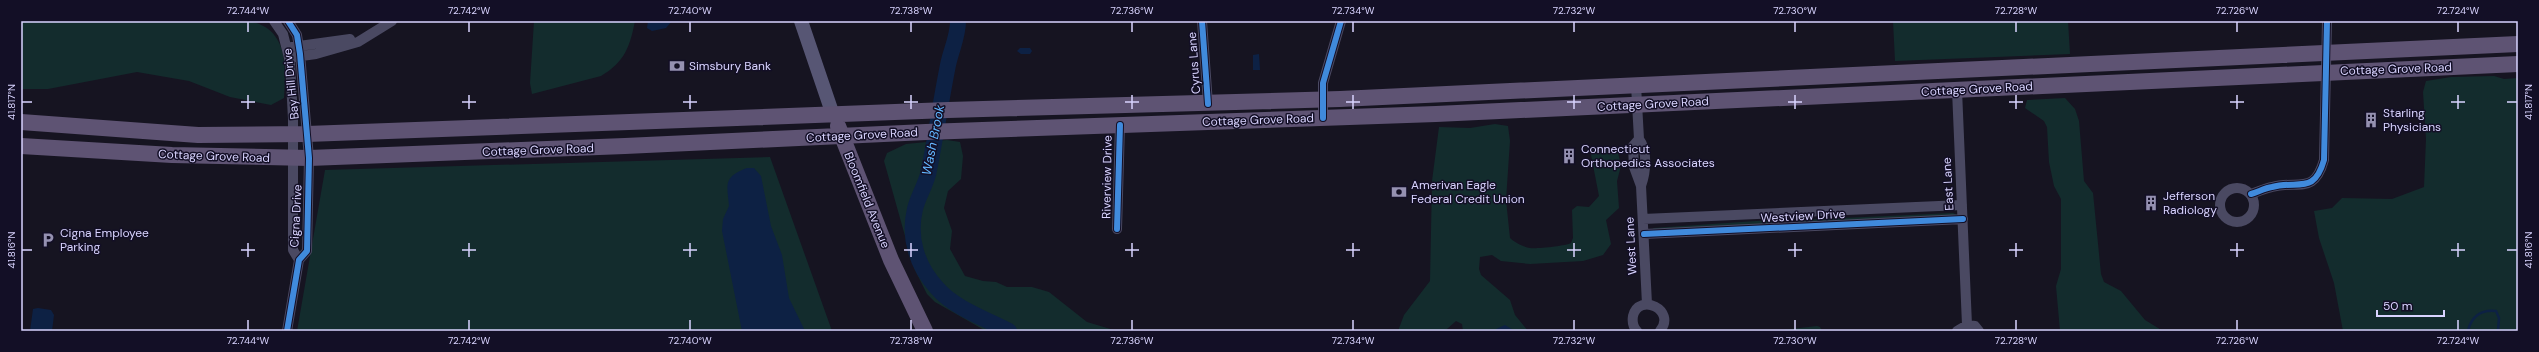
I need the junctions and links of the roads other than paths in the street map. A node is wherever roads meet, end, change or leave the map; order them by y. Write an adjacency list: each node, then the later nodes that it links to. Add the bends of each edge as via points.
1 (274, 21): 10 (street, Bay Hill Drive, via 283,34)
2 (288, 21): 9 (street, Bay Hill Drive, via 297,35)
3 (392, 21): 9 (street, via 366,37)
4 (801, 21): 21 (main road, Bloomfield Avenue)
5 (1202, 21): 19 (street, Cyrus Lane)
6 (1341, 21): 18 (street, via 1324,83)
7 (2327, 21): 11 (street)
8 (2518, 44): 11 (main road, Cottage Grove Road)
9 (300, 51): 10 (street); 28 (street, Bay Hill Drive)
10 (288, 53): 28 (street, Bay Hill Drive)
11 (2327, 54): 13 (main road, Cottage Grove Road); 14 (street)
12 (2518, 64): 14 (main road, Cottage Grove Road)
13 (2081, 66): 15 (main road); 16 (main road, Cottage Grove Road)
14 (2327, 72): 15 (main road, Cottage Grove Road); 30 (street, via 2324,160 2320,175 2307,184 2273,186)
15 (2082, 84): 17 (main road, Cottage Grove Road)
16 (1636, 85): 18 (main road, Cottage Grove Road); 20 (street, West Lane)
17 (1957, 90): 20 (main road, Cottage Grove Road); 31 (street, East Lane)
18 (1323, 99): 19 (main road, Cottage Grove Road); 22 (street)
19 (1208, 104): 21 (main road, Cottage Grove Road, via 931,110)
20 (1637, 105): 22 (main road, Cottage Grove Road); 32 (street, West Lane, via 1639,139 1633,146 1634,168 1641,186)
21 (833, 116): 24 (main road, Cottage Grove Road); 26 (main road, Bloomfield Avenue)
22 (1324, 118): 25 (main road, Cottage Grove Road)
23 (21, 122): 28 (main road, Cottage Grove Road, via 198,135)
24 (634, 123): 28 (main road, Cottage Grove Road); 29 (main road)
25 (1120, 125): 26 (main road, Cottage Grove Road); 34 (street, Riverview Drive)
26 (842, 135): 29 (main road, Cottage Grove Road); 40 (main road, Bloomfield Avenue, via 891,260)
27 (21, 146): 28 (main road, Cottage Grove Road, via 172,155)
28 (300, 146): 29 (main road, Cottage Grove Road); 36 (street, Cigna Drive, via 293,250); 36 (street, Cigna Drive, via 307,251)
29 (625, 146)
30 (2251, 194)
31 (1962, 205): 32 (street, Westview Drive); 33 (street, East Lane)
32 (1643, 219): 35 (street, West Lane)
33 (1963, 220): 35 (street, Westview Drive); 38 (street, East Lane)
34 (1117, 228)
35 (1644, 234): 37 (street, West Lane)
36 (299, 260): 39 (street, Cigna Drive)
37 (1647, 304): 41 (street, via 1639,307 1634,314 1633,324); 42 (street, via 1657,307 1663,315)
38 (1967, 324): 43 (street); 44 (street, via 1975,326)
39 (287, 331)
40 (925, 331)
41 (1637, 331)
42 (1660, 331)
43 (1957, 331)
44 (1979, 331)

